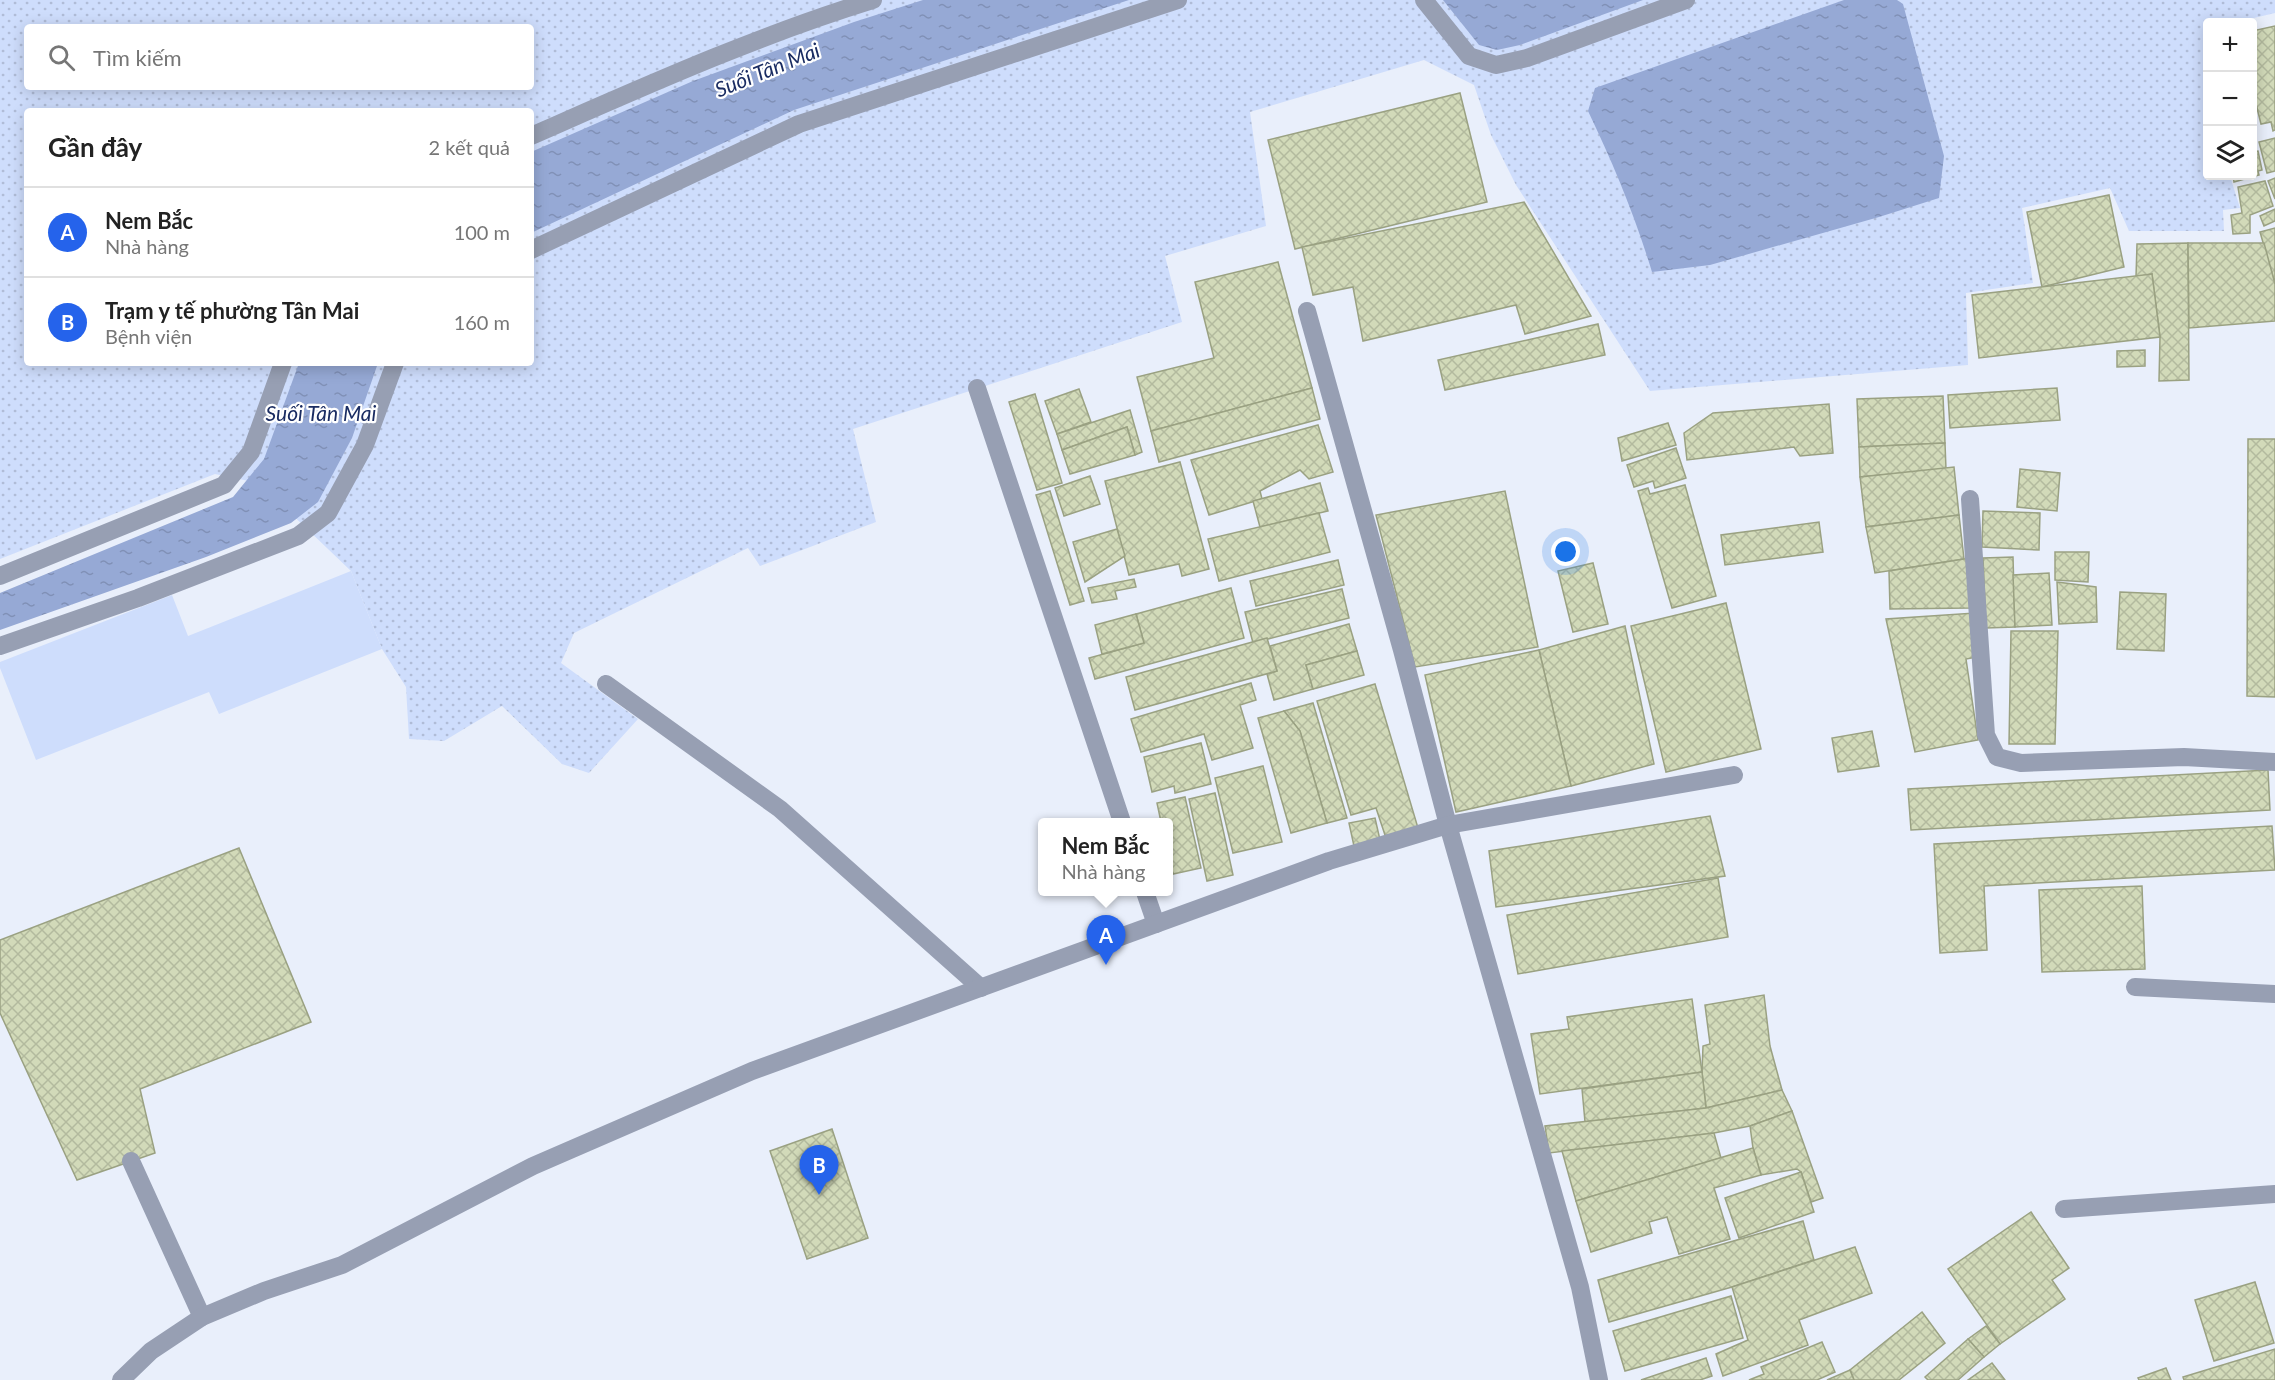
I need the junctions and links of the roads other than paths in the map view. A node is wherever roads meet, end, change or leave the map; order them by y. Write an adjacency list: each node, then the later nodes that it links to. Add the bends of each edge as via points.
1 (873, 0): 5 (street, via 685,68)
2 (1178, 0): 6 (street, via 799,124)
3 (1424, 0): 4 (street, via 1469,56 1496,65 1527,58)
4 (1686, 0)
5 (534, 135)
6 (534, 249)
7 (1307, 311): 18 (street)
8 (282, 366): 12 (street, via 251,452 224,485)
9 (394, 366): 13 (street, via 365,445 328,513 298,536)
10 (977, 388): 17 (street)
11 (1970, 499): 15 (street, via 1986,735 1997,757 2021,763 2184,757)
12 (0, 576)
13 (0, 646)
14 (606, 684): 22 (street, via 780,809)
15 (2275, 762)
16 (1734, 775): 18 (street)
17 (1121, 818)
18 (1448, 825): 20 (street, via 1329,861); 29 (street, via 1580,1287)
19 (1147, 896): 20 (street)
20 (1156, 924): 22 (street)
21 (2135, 987): 23 (street)
22 (981, 988): 27 (street, via 752,1071 533,1166 342,1265)
23 (2275, 994)
24 (131, 1161): 27 (street)
25 (2275, 1194): 26 (street)
26 (2064, 1209)
27 (202, 1317): 28 (street, via 151,1351)
28 (121, 1380)
29 (1599, 1380)

